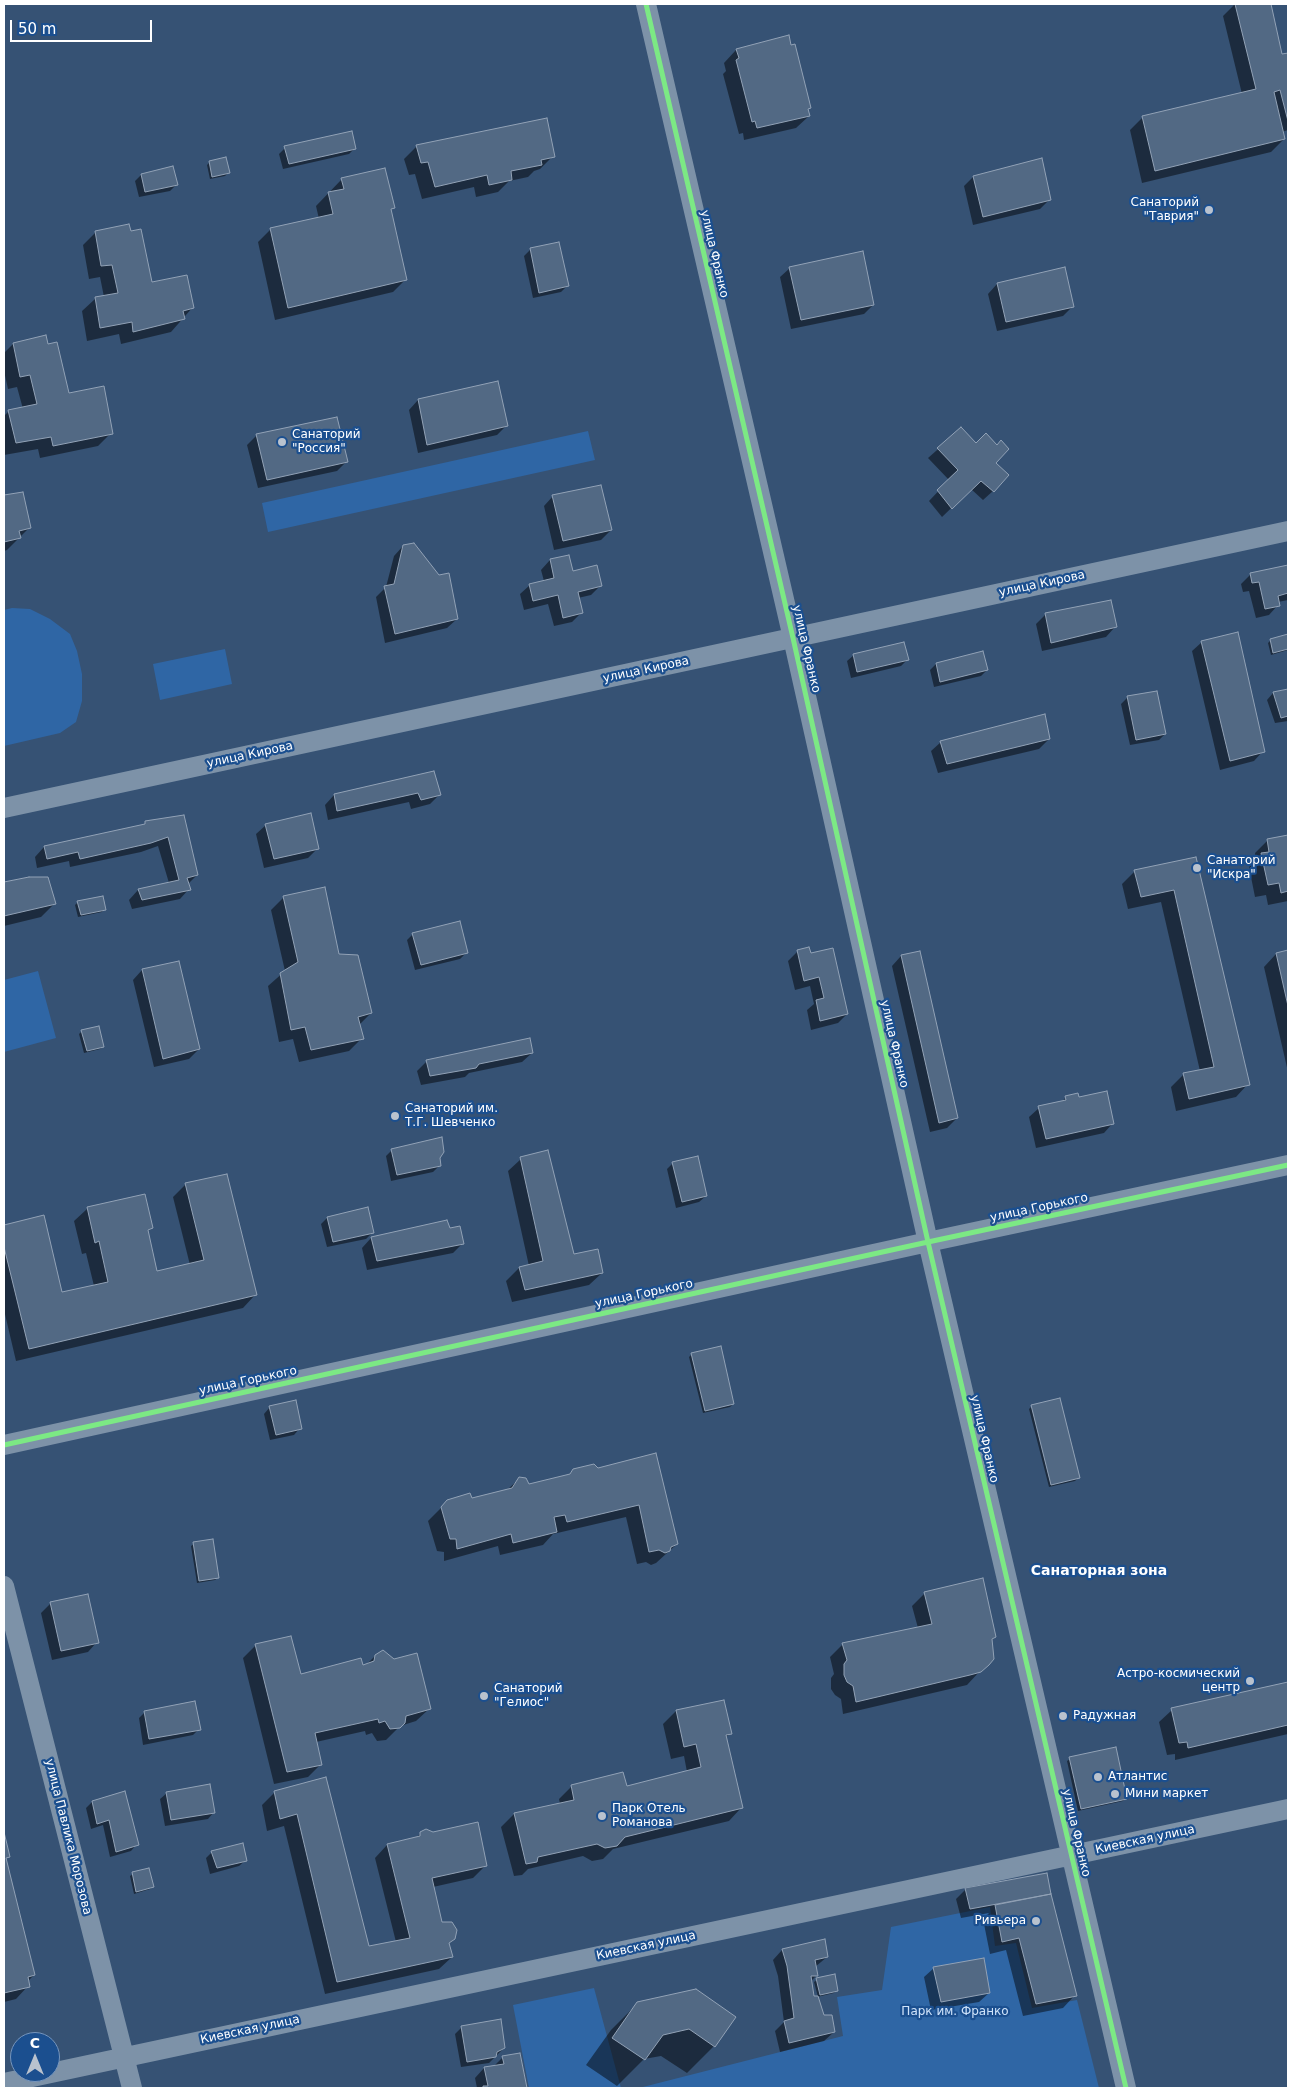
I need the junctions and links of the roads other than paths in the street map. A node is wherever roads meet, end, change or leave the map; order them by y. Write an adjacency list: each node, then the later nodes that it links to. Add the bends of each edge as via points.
1 (646, 4): 3 (street, улица Франко)
2 (1288, 531): 3 (street, улица Кирова)
3 (793, 638): 4 (street, улица Кирова); 6 (street, улица Франко)
4 (4, 808)
5 (1288, 1165): 6 (street, улица Горького)
6 (928, 1242): 7 (street, улица Горького); 10 (street, улица Франко)
7 (4, 1445)
8 (4, 1586): 11 (street, улица Павлика Морозова)
9 (1288, 1808): 10 (street, Киевская улица)
10 (1071, 1856): 11 (street, Киевская улица); 14 (street, улица Франко)
11 (124, 2057): 12 (street, Киевская улица); 13 (street, улица Павлика Морозова)
12 (4, 2083)
13 (132, 2088)
14 (1126, 2088)

